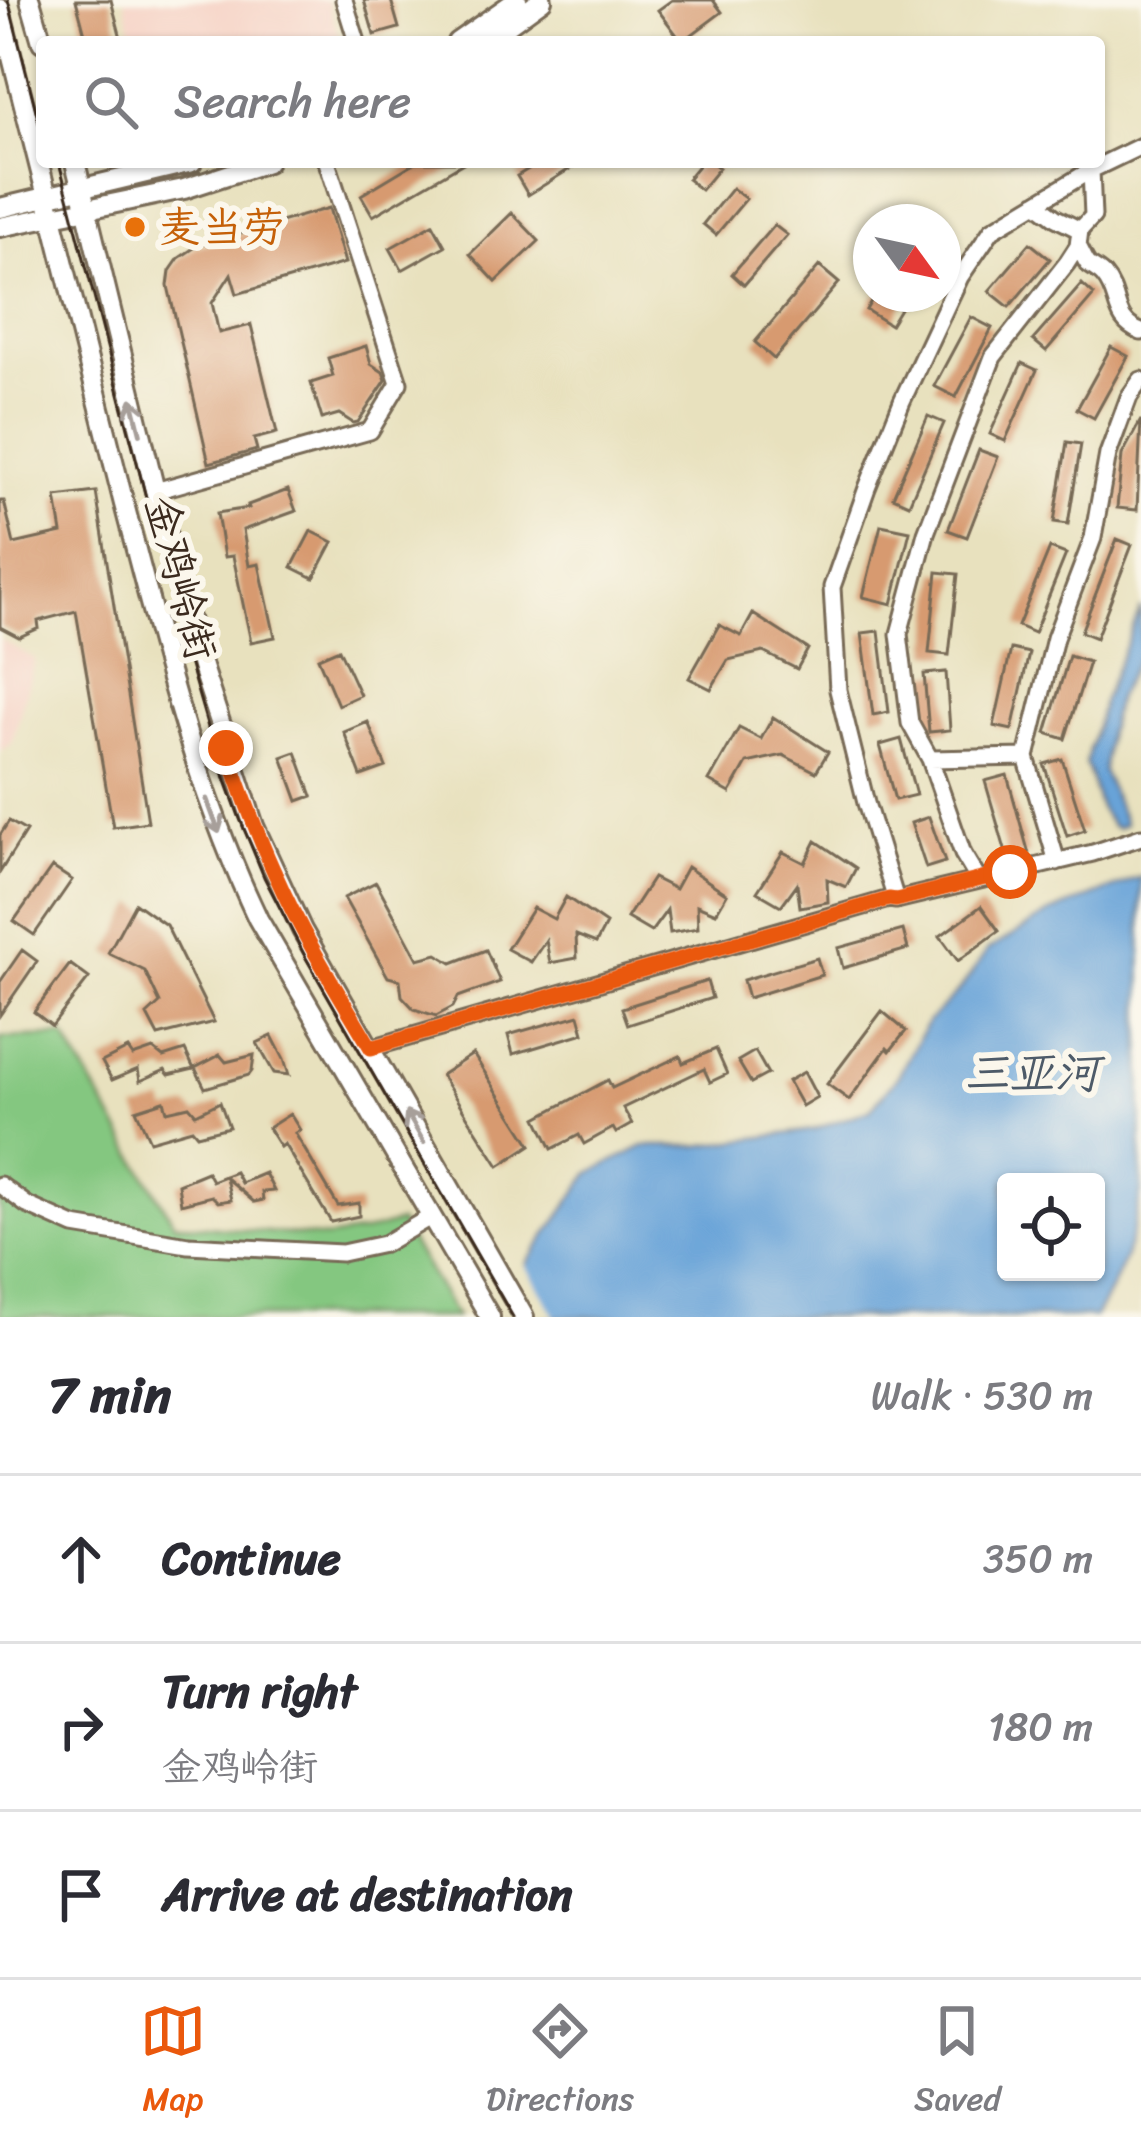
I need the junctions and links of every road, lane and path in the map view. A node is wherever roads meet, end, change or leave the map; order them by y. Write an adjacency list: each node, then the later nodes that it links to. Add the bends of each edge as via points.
1 (30, 0): 6 (main road)
2 (344, 0): 7 (street)
3 (517, 0): 8 (main road)
4 (542, 0): 9 (main road)
5 (0, 8): 11 (main road, 金鸡岭街)
6 (40, 36)
7 (355, 36)
8 (466, 36)
9 (492, 36)
10 (1141, 146): 12 (street)
11 (36, 154)
12 (1105, 163)
13 (39, 168): 22 (main road, 金鸡岭街)
14 (76, 168): 20 (main road, 金鸡岭街)
15 (175, 168): 20 (main road)
16 (249, 168): 20 (main road, via 184,189)
17 (329, 168): 28 (street, via 399,383 370,431)
18 (1095, 168): 19 (street)
19 (1091, 170): 21 (street); 25 (street, via 1093,216)
20 (84, 200): 22 (main road); 28 (main road, 金鸡岭街, one-way to 20)
21 (1036, 203): 25 (street); 34 (street, via 992,230 960,278 902,401 832,587 838,690)
22 (49, 207): 23 (main road); 24 (main road); 37 (main road, 金鸡岭街, one-way to 37, via 170,679 222,840 258,919)
23 (0, 208)
24 (0, 227)
25 (1079, 238): 26 (street, via 1127,326); 30 (street, via 993,357 926,533 899,634 910,723)
26 (1141, 332)
27 (1141, 380): 29 (street, via 1108,454 1093,538 1055,638)
28 (154, 491): 35 (main road, 金鸡岭街, via 254,826 302,930)
29 (1026, 757): 30 (street); 32 (street)
30 (930, 759): 33 (street)
31 (1141, 837): 32 (street)
32 (1057, 862): 33 (street)
33 (978, 880): 34 (street)
34 (896, 900): 35 (street)
35 (371, 1048): 39 (main road, 金鸡岭街, one-way to 35)
36 (0, 1184): 37 (street, via 74,1226 188,1245 342,1253 384,1244)
37 (432, 1216): 38 (main road, 金鸡岭街)
38 (490, 1317)
39 (524, 1317)

